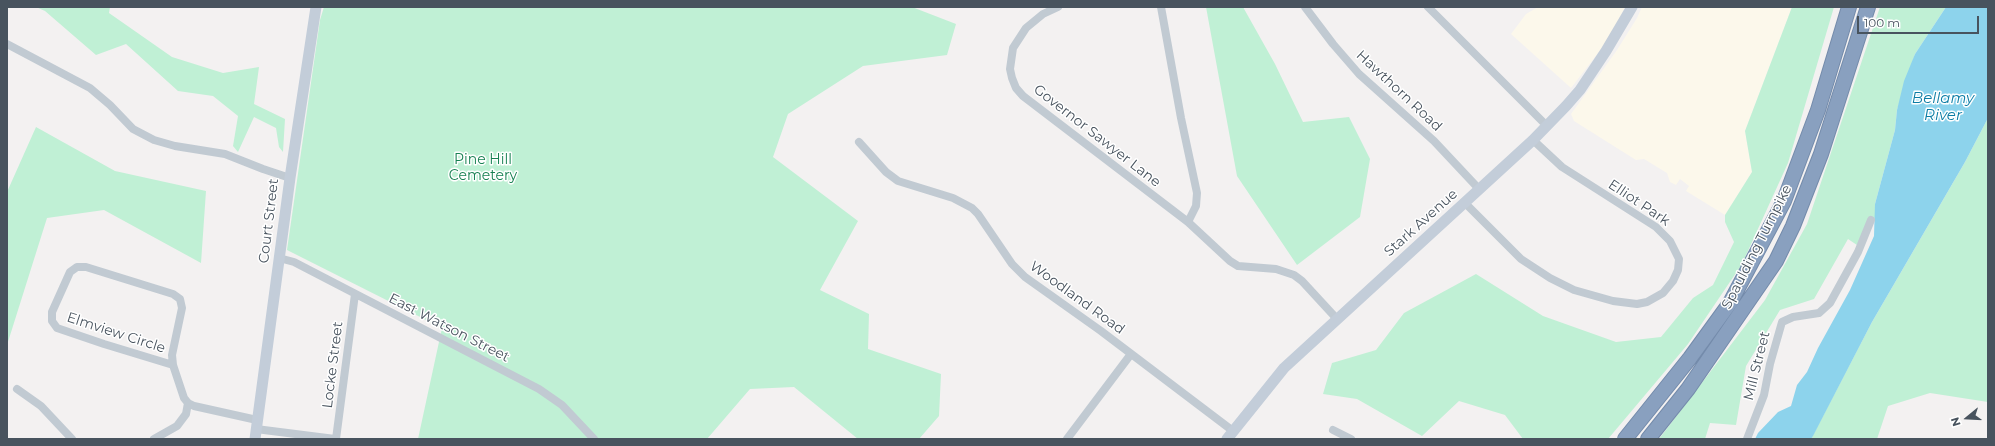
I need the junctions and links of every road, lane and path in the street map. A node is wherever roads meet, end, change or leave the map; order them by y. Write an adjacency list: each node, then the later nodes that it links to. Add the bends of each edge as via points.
1 (316, 7): 13 (main road, Court Street)
2 (1058, 7): 17 (street, Governor Sawyer Lane, via 1034,21 1018,38 1010,58 1010,69 1016,88 1063,128)
3 (1161, 7): 17 (street, via 1197,193 1196,206)
4 (1305, 7): 14 (street, Hawthorn Road, via 1359,74 1434,141)
5 (1428, 7): 10 (street)
6 (1632, 7): 10 (main road, Stark Avenue, via 1580,90)
7 (1849, 7): 34 (highway, Spaulding Turnpike, via 1818,110 1784,201 1730,303)
8 (1868, 7): 35 (highway, Spaulding Turnpike, via 1821,154 1793,226 1776,261 1688,389)
9 (7, 44): 13 (street, via 90,88 129,125 148,138 169,145 225,154)
10 (1547, 126): 11 (main road, Stark Avenue)
11 (1533, 140): 14 (main road, Stark Avenue); 15 (street, Elliot Park, via 1562,167 1656,227 1670,241 1679,259 1678,270 1663,293 1647,302 1637,304 1613,302 1574,290 1521,259)
12 (859, 142): 21 (street, Woodland Road, via 886,172 898,181 954,198 972,208 1017,271)
13 (290, 178): 18 (main road, Court Street)
14 (1480, 189): 15 (main road, Stark Avenue)
15 (1465, 203): 20 (main road, Stark Avenue)
16 (1871, 220): 36 (street, Mill Street, via 1854,262 1830,303 1819,313 1792,317 1782,322 1764,395)
17 (1188, 222): 20 (street, Governor Sawyer Lane, via 1238,266 1272,268 1294,275)
18 (280, 258): 19 (street, East Watson Street, via 294,262); 25 (main road, Court Street)
19 (355, 294): 30 (street, Locke Street); 31 (street, East Watson Street, via 539,389 562,405)
20 (1337, 319): 27 (main road, Stark Avenue, via 1284,368)
21 (1131, 354): 27 (street, Woodland Road); 32 (street)
22 (173, 365): 22 (street, Elmview Circle, via 172,356 182,308 180,299 156,288 86,266 77,267 70,272 52,312 52,321 57,328); 24 (street, Elmview Circle, via 181,391)
23 (17, 390): 28 (street, via 41,406)
24 (188, 403): 25 (street); 29 (street, via 186,414 177,426)
25 (256, 429): 30 (street, Locke Street)
26 (1333, 430): 33 (street)
27 (1230, 435)
28 (72, 439)
29 (154, 439)
30 (335, 439)
31 (594, 439)
32 (1067, 439)
33 (1351, 439)
34 (1625, 439)
35 (1648, 439)
36 (1747, 439)

